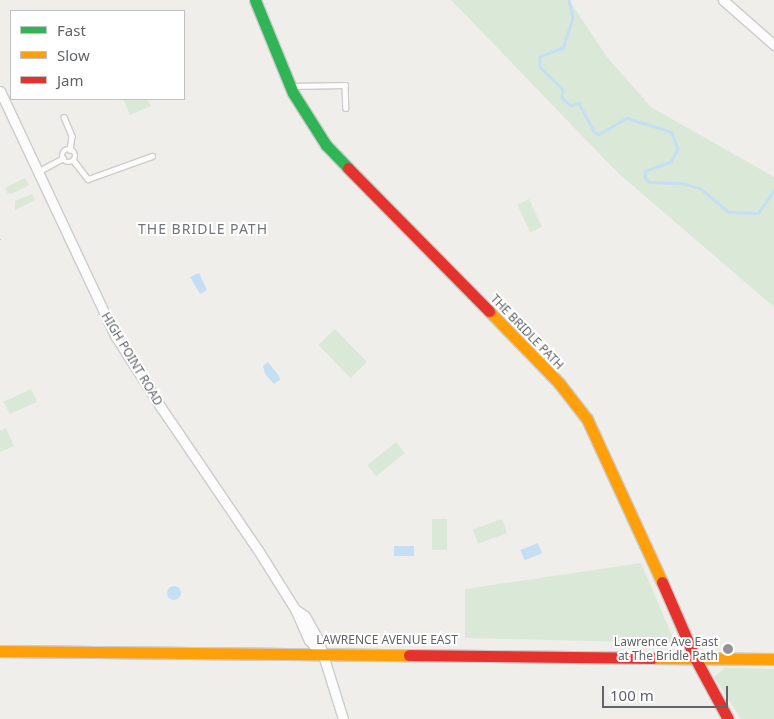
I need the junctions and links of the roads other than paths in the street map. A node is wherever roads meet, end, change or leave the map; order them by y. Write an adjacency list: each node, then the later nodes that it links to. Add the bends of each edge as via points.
1 (255, 0): 4 (street, THE BRIDLE PATH)
2 (723, 0): 3 (street)
3 (774, 45)
4 (290, 86): 6 (lane, via 345,86); 15 (street, THE BRIDLE PATH, via 326,145 574,401 602,446)
5 (0, 92): 12 (street, HIGH POINT ROAD)
6 (346, 108)
7 (64, 117): 8 (lane, via 72,136)
8 (70, 150): 10 (lane, via 64,152); 11 (lane, via 76,155)
9 (152, 156): 11 (lane, via 88,180)
10 (63, 158): 11 (lane, via 67,163); 12 (lane)
11 (74, 161)
12 (37, 172): 14 (street, HIGH POINT ROAD, via 116,337 295,609 309,640)
13 (0, 651): 14 (street, LAWRENCE AVENUE EAST)
14 (321, 654): 15 (street, LAWRENCE AVENUE EAST); 17 (street, HIGH POINT ROAD)
15 (695, 658): 16 (street, LAWRENCE AVENUE EAST); 18 (street, THE BRIDLE PATH)
16 (774, 659)
17 (343, 719)
18 (728, 719)

